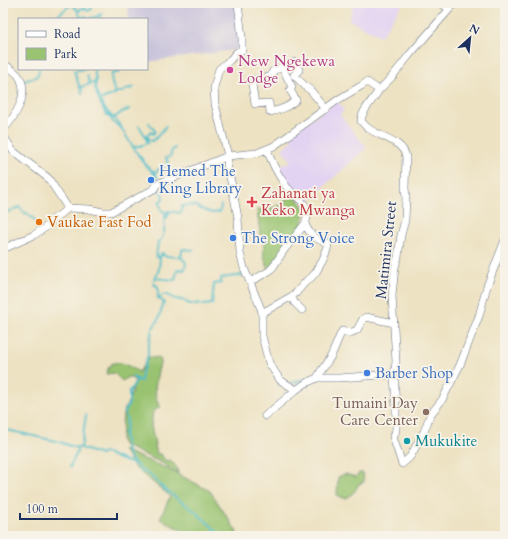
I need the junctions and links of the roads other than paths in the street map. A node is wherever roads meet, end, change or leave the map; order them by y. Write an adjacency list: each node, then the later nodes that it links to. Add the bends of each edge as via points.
1 (238, 3): 12 (street, via 242,50 220,69 214,87 215,104)
2 (441, 3): 4 (street)
3 (455, 3): 4 (street)
4 (449, 9): 7 (street)
5 (3, 62): 9 (street, via 18,75 23,90 19,106)
6 (282, 67): 6 (street, via 296,100 282,110 270,112 269,103 255,104 252,81 273,76 272,72); 8 (street, via 295,62 299,70 294,74)
7 (379, 90): 8 (street, via 367,82); 21 (street, Matimira Street, via 365,110 361,121 400,147 406,157 405,220 400,235 392,295)
8 (326, 109): 11 (street)
9 (3, 130)
10 (3, 135): 13 (street, via 13,151 48,178)
11 (266, 150): 12 (street); 14 (street, via 284,184 305,206 308,216)
12 (228, 156): 13 (street, via 157,184 154,189 111,212); 17 (street, via 227,165 238,218 240,253)
13 (68, 208): 16 (street, via 34,235)
14 (305, 224): 17 (street, via 273,267); 18 (street, via 309,233 328,244 328,250 311,278)
15 (505, 240): 22 (street, Matimira Street, via 460,365 442,400 430,415 410,458 402,464 393,437 396,432)
16 (3, 249)
17 (250, 282): 20 (street)
18 (292, 296): 19 (street); 20 (street)
19 (302, 310)
20 (262, 313): 24 (street, via 262,336 269,363 280,380)
21 (394, 323): 22 (street, Matimira Street); 23 (street, via 366,317 356,330 350,333 342,332)
22 (394, 374): 23 (street)
23 (317, 378): 24 (street)
24 (296, 390): 25 (street)
25 (265, 416)

